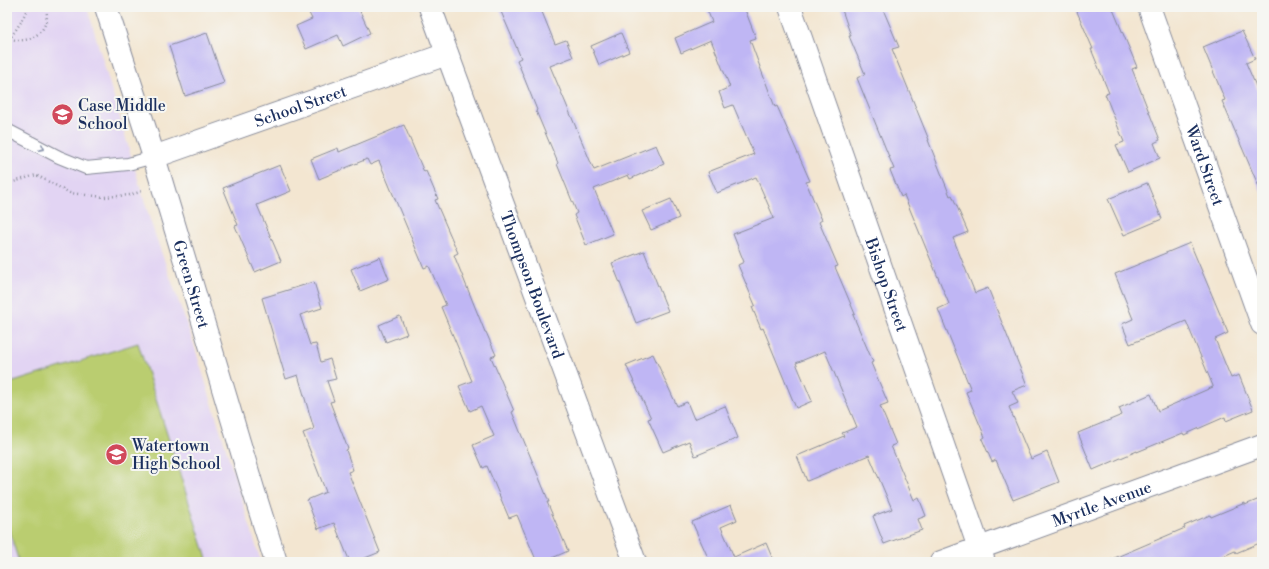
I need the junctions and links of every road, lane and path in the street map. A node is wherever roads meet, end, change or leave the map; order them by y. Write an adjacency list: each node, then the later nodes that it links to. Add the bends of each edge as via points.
1 (28, 7): 7 (path)
2 (45, 7): 7 (path, via 46,22 39,34 29,39)
3 (106, 7): 11 (street, Green Street)
4 (430, 7): 9 (street, Thompson Boulevard)
5 (790, 7): 16 (street, Bishop Street)
6 (1149, 7): 14 (street, Ward Street)
7 (10, 39): 8 (path)
8 (7, 43)
9 (447, 54): 11 (street, School Street); 18 (street, Thompson Boulevard)
10 (7, 130): 11 (lane, one-way to 11, via 86,168 128,164)
11 (154, 157): 17 (street, Green Street)
12 (7, 184): 13 (path, via 36,174 70,194 104,197 130,195)
13 (145, 190)
14 (1262, 324)
15 (1262, 445): 16 (street, Myrtle Avenue)
16 (982, 555): 19 (street, Myrtle Avenue)
17 (276, 562)
18 (635, 562)
19 (941, 562)

